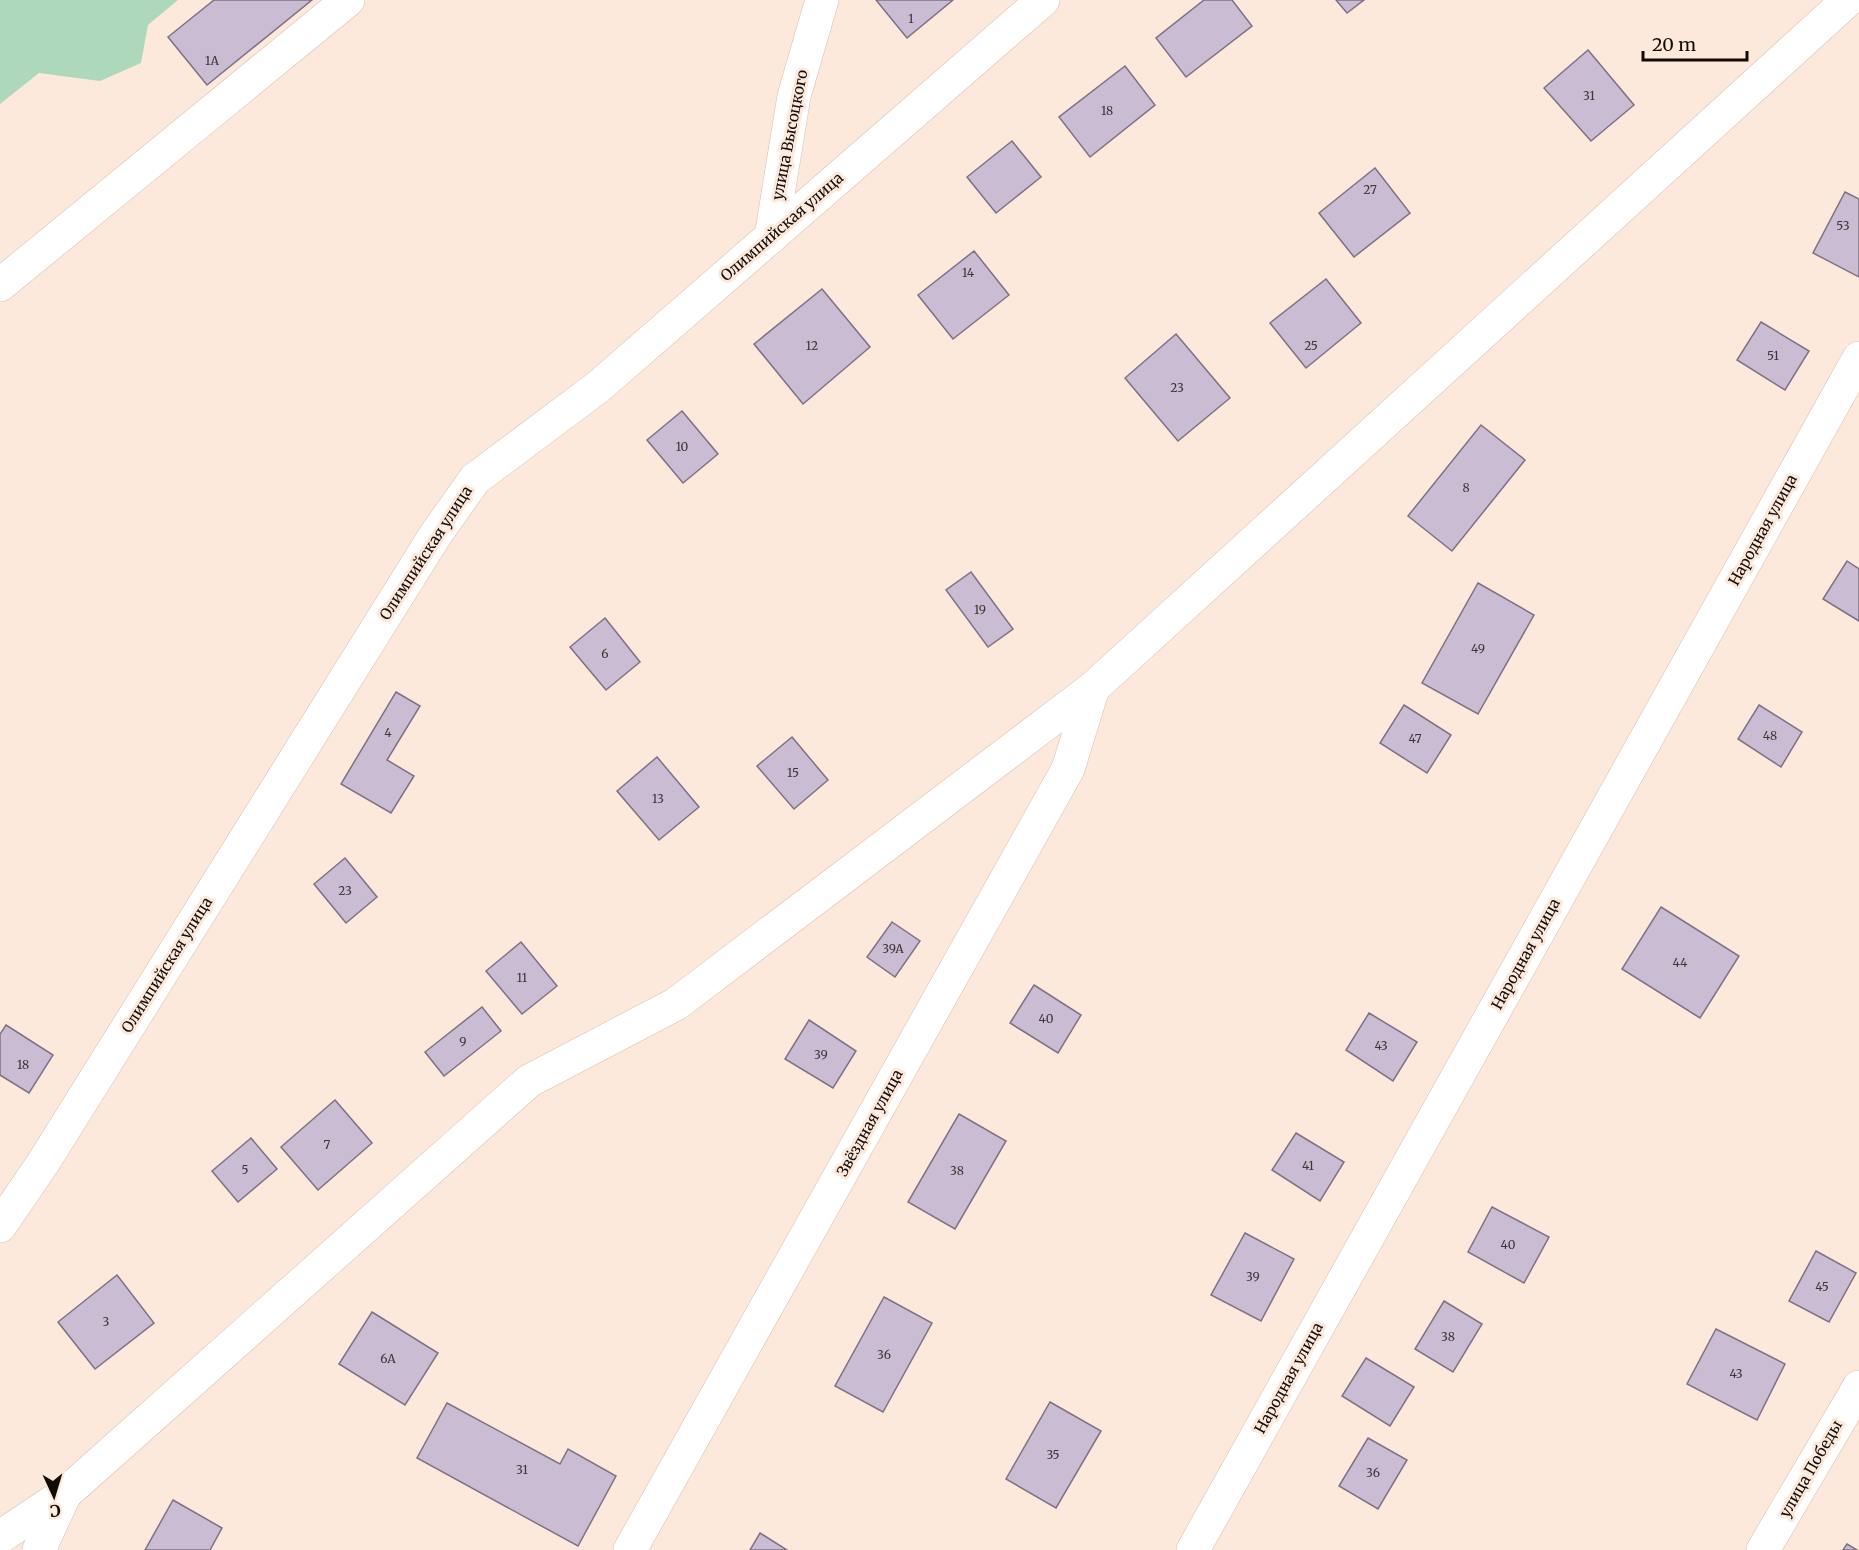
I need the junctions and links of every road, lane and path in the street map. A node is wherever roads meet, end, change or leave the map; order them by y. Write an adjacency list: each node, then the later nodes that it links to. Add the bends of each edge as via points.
1 (348, 0): 6 (street)
2 (822, 0): 5 (street, улица Высоцкого, via 794,96)
3 (1043, 0): 5 (street, Олимпийская улица)
4 (1848, 0): 8 (street)
5 (771, 237): 9 (street, Олимпийская улица, via 598,387 475,479 436,534)
6 (0, 285)
7 (1859, 358): 15 (street, Народная улица)
8 (1093, 688): 11 (street, via 676,1004 529,1081); 14 (street, Звёздная улица, via 1068,769)
9 (0, 1226)
10 (1859, 1387): 16 (street, улица Победы)
11 (66, 1493): 12 (street); 13 (street)
12 (0, 1537)
13 (39, 1550)
14 (630, 1550)
15 (1193, 1550)
16 (1763, 1550)

